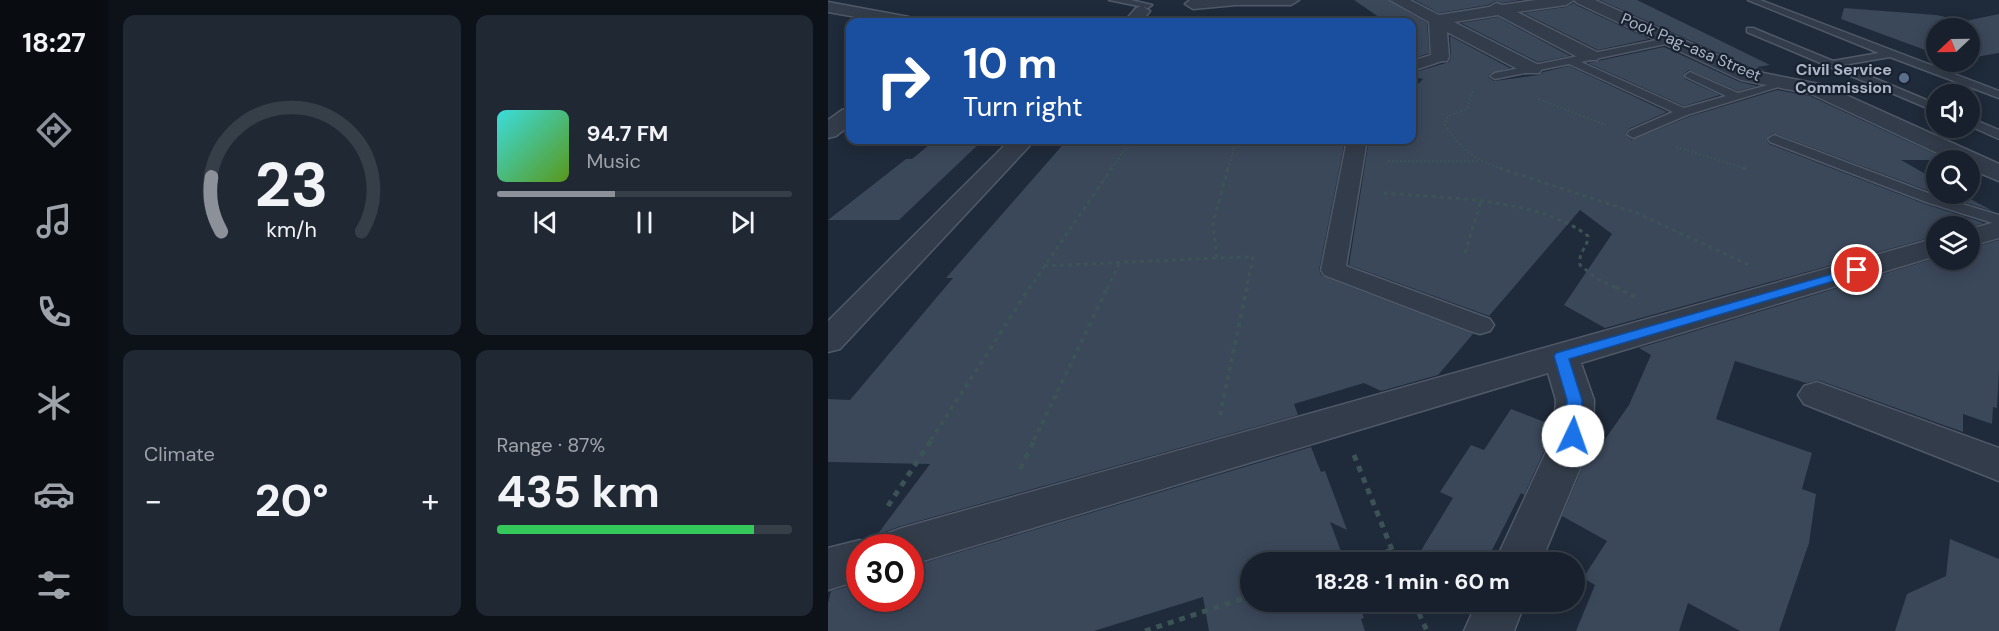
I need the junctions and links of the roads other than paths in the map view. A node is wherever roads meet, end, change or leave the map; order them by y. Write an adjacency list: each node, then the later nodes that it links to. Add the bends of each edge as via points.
1 (1113, 0): 11 (lane)
2 (1290, 0): 8 (street); 13 (street)
3 (1398, 0): 16 (street)
4 (1480, 0): 10 (street)
5 (1566, 0): 10 (street)
6 (1582, 0): 20 (street, Pook Pag-asa Street)
7 (1752, 0): 18 (lane)
8 (1193, 4)
9 (828, 7): 12 (street)
10 (1499, 9): 16 (street); 22 (street)
11 (1144, 10)
12 (861, 14): 14 (street); 15 (street)
13 (1278, 15)
14 (853, 18)
15 (885, 18)
16 (1437, 20): 23 (street); 27 (street)
17 (846, 22): 19 (street)
18 (1804, 22): 21 (lane); 25 (lane, via 1750,30)
19 (836, 27)
20 (1672, 40): 22 (lane); 30 (street, Pook Pag-asa Street, via 1748,76)
21 (1890, 54): 25 (lane); 31 (lane)
22 (1590, 56): 24 (lane)
23 (1440, 57): 26 (street)
24 (1571, 61): 27 (lane); 34 (lane)
25 (1832, 64): 33 (lane)
26 (1416, 65)
27 (1532, 69): 29 (lane)
28 (1690, 75): 32 (lane)
29 (1495, 76)
30 (1783, 84): 32 (lane); 43 (street, Pook Pag-asa Street, via 1817,89)
31 (1999, 95)
32 (1735, 96): 34 (lane)
33 (1926, 104)
34 (1683, 112): 38 (lane)
35 (846, 118): 37 (street)
36 (1980, 126): 39 (lane)
37 (828, 131)
38 (1633, 134)
39 (1999, 135)
40 (1774, 139): 44 (lane, via 1931,199)
41 (1019, 144): 49 (street)
42 (1356, 150): 48 (street, via 1333,270)
43 (1999, 173)
44 (1999, 220)
45 (1999, 229): 46 (street)
46 (1980, 235)
47 (1926, 251): 50 (street)
48 (1480, 325)
49 (828, 341)
50 (1561, 356): 53 (street); 54 (street, via 1575,400 1573,436)
51 (1817, 395): 52 (street)
52 (1999, 465)
53 (924, 541)
54 (1522, 552)
55 (846, 564): 56 (street)
56 (828, 569)
57 (1498, 612): 58 (street)
58 (1489, 631)

